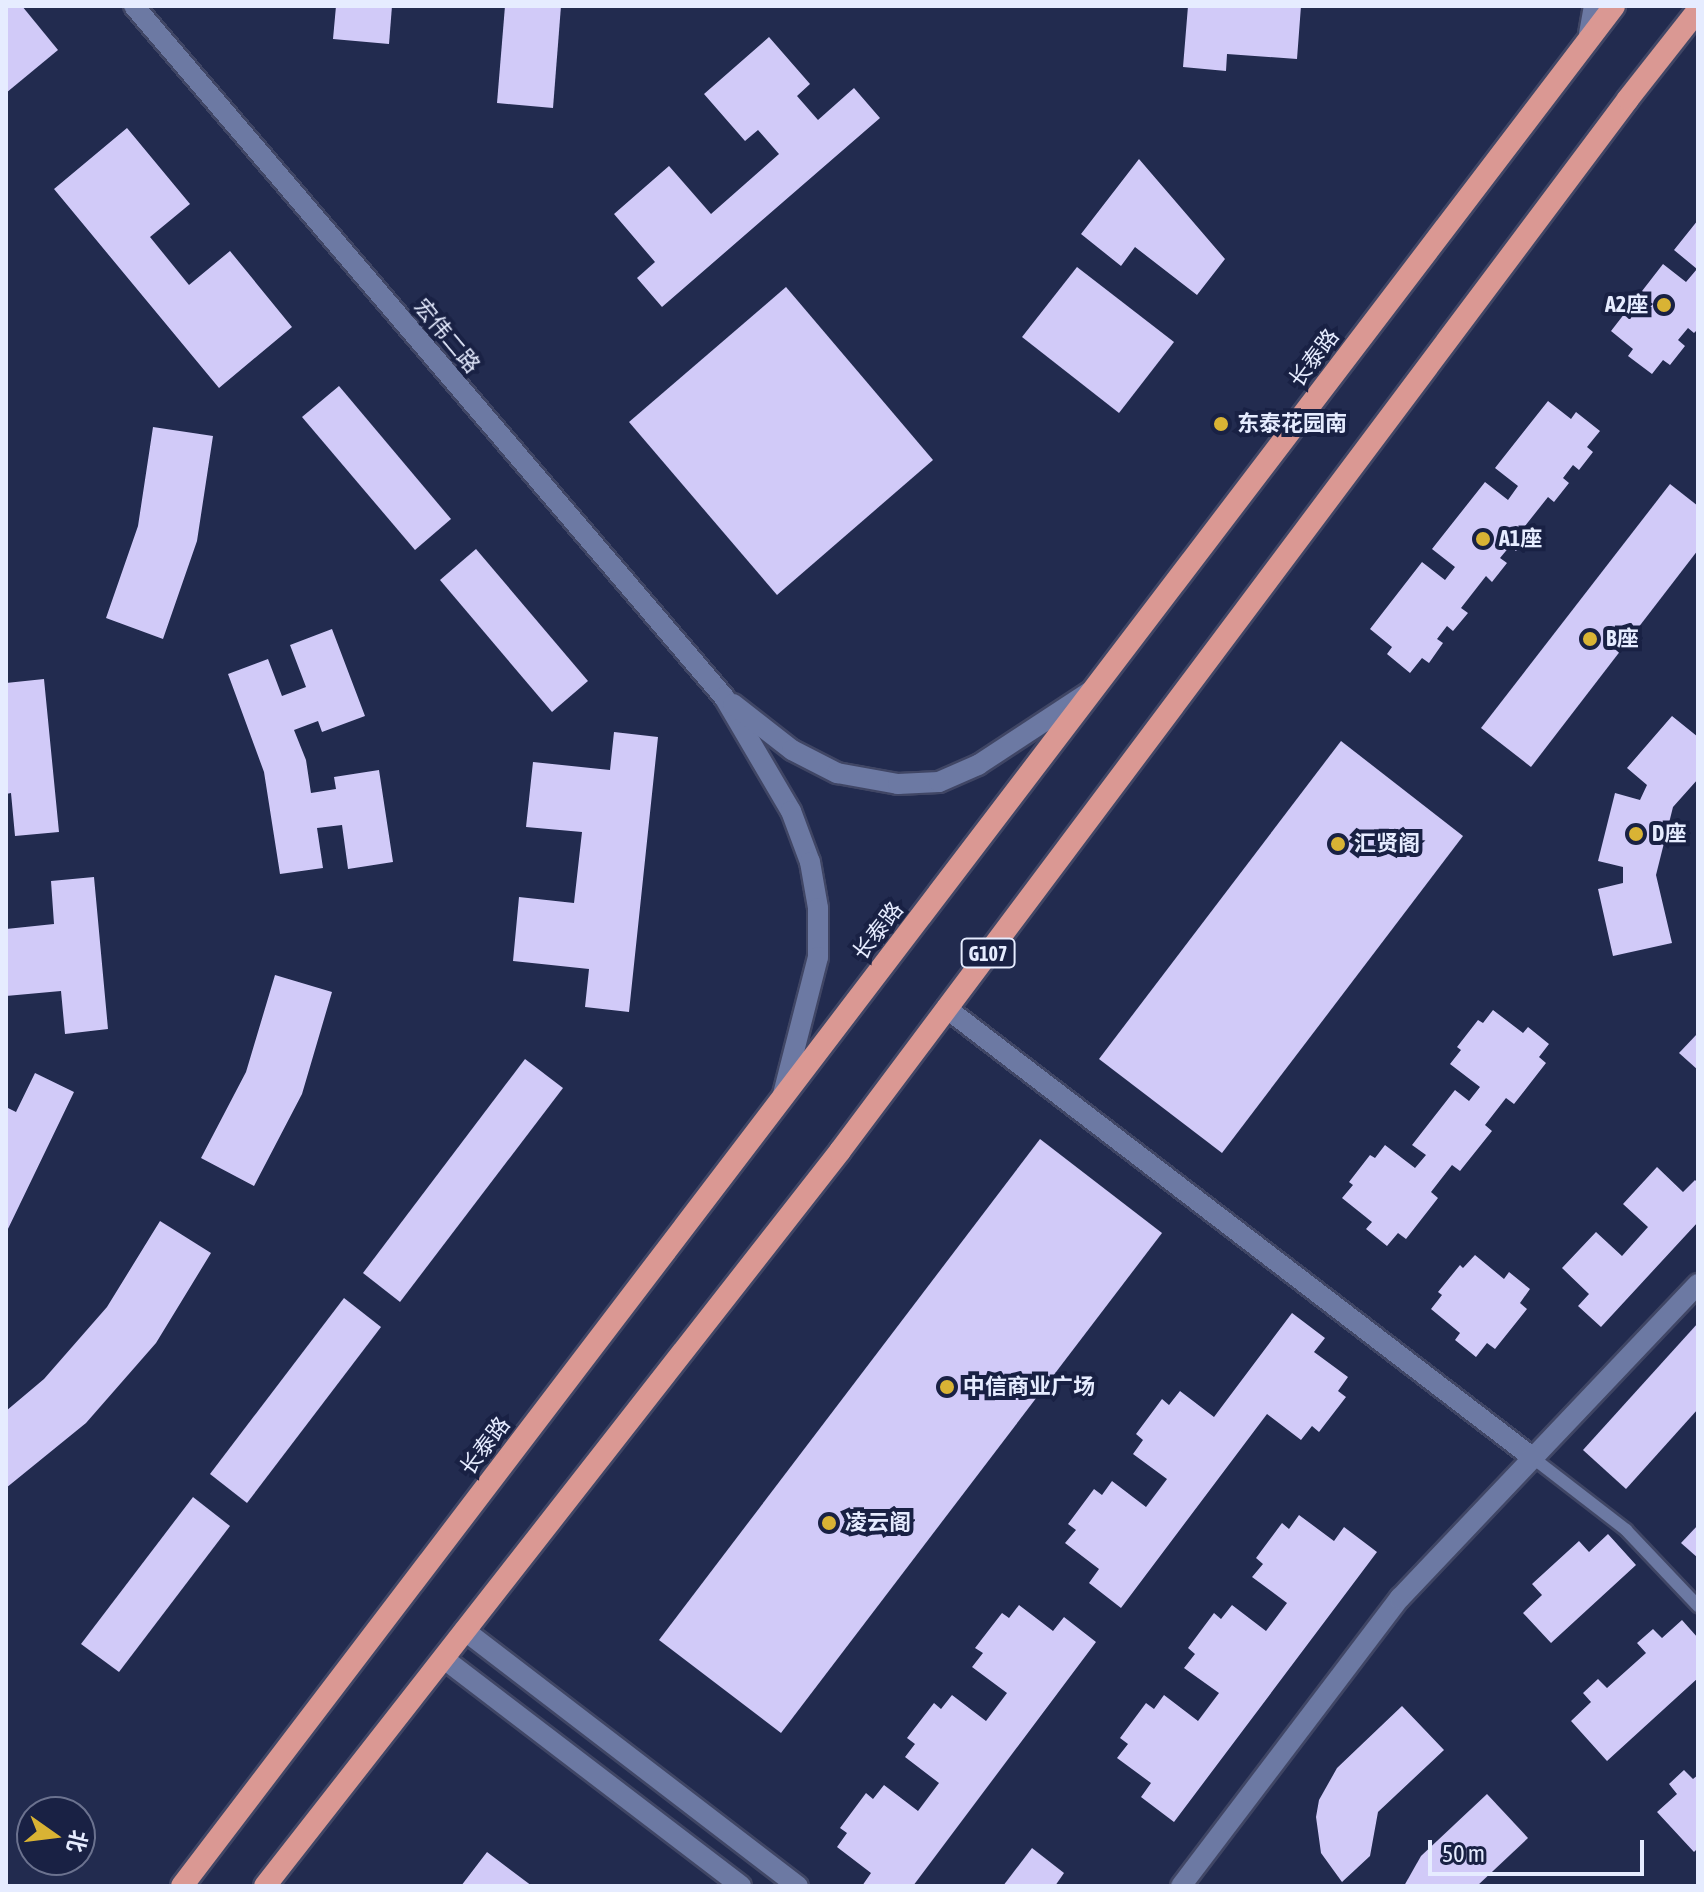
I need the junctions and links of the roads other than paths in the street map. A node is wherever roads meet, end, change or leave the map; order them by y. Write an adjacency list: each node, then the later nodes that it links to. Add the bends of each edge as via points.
1 (134, 6): 7 (street, 宏伟二路)
2 (1594, 6): 5 (street)
3 (1614, 6): 5 (highway, 长泰路)
4 (1698, 10): 8 (highway, G107)
5 (1589, 34): 6 (highway, 长泰路)
6 (1101, 684): 7 (street, via 978,765 939,782 898,784 837,773 792,750); 9 (highway, 长泰路)
7 (724, 697): 9 (street, via 791,811 810,862 818,908 818,957)
8 (946, 1008): 11 (street); 13 (highway, G107)
9 (782, 1098): 15 (highway, 长泰路)
10 (1698, 1284): 11 (street)
11 (1533, 1458): 12 (lane, via 1626,1530); 19 (street, via 1400,1598)
12 (1698, 1606)
13 (464, 1630): 14 (highway, G107); 18 (street)
14 (443, 1658): 16 (highway, G107); 17 (street)
15 (182, 1886)
16 (265, 1886)
17 (741, 1886)
18 (798, 1886)
19 (1181, 1886)

